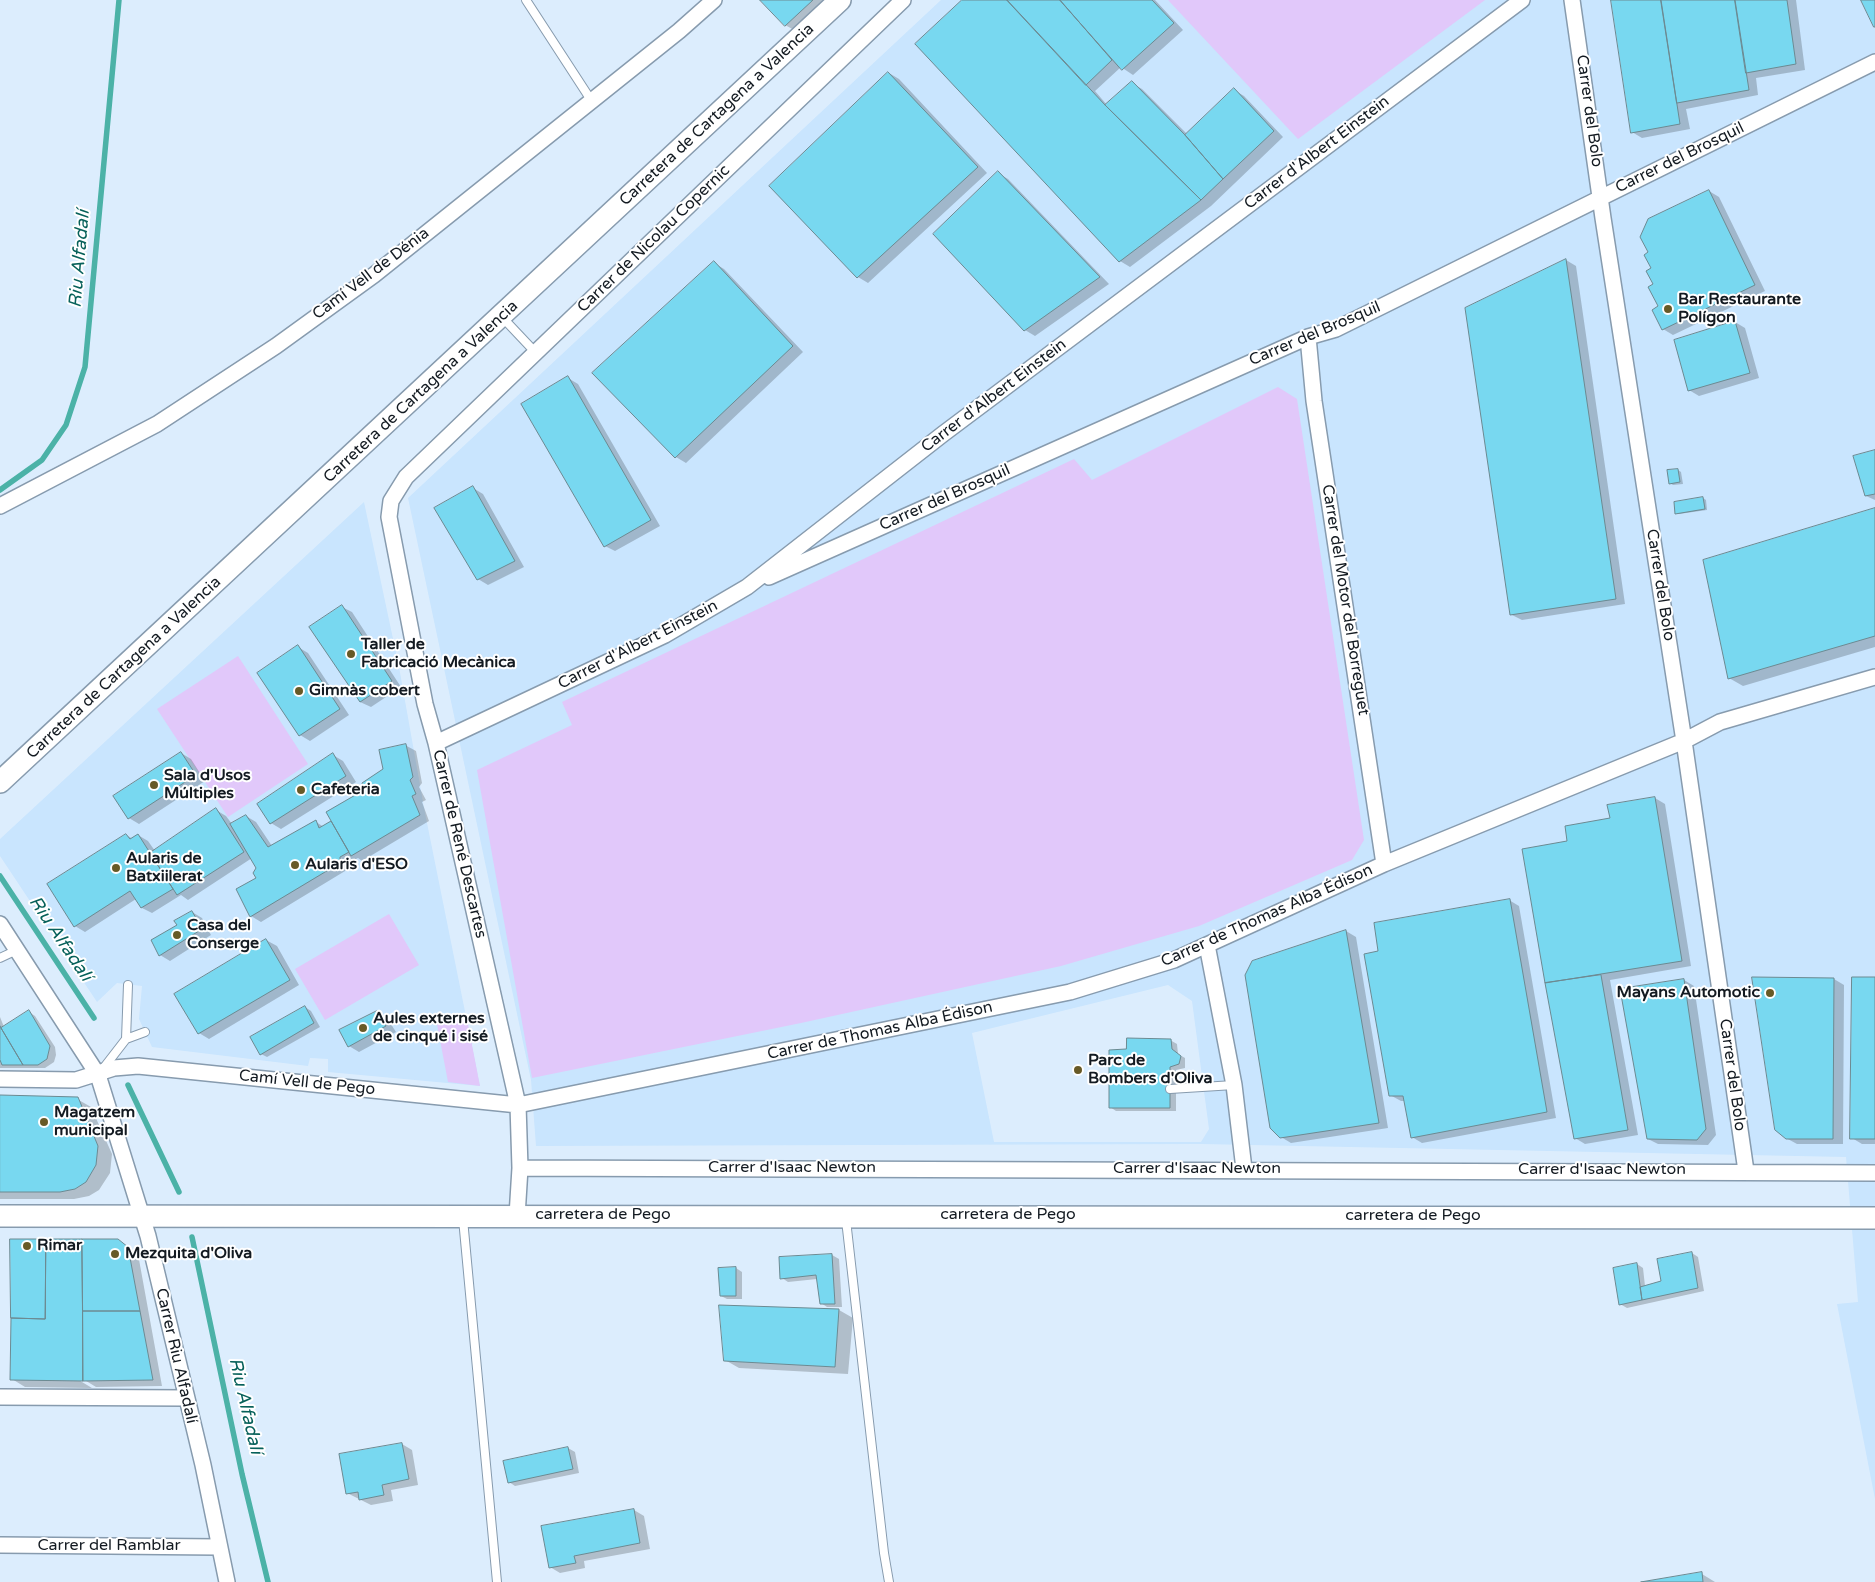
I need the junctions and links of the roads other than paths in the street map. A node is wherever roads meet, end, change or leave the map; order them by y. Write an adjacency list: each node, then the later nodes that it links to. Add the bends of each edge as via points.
1 (526, 0): 8 (lane)
2 (714, 0): 8 (street, Camí Vell de Dénia, via 679,32)
3 (840, 0): 10 (main road, Carretera de Cartagena a Valencia)
4 (903, 0): 12 (street, Carrer de Nicolau Copernic)
5 (1522, 0): 15 (street, Carrer d'Albert Einstein, via 951,428)
6 (1572, 0): 9 (street, Carrer del Bolo)
7 (1875, 62): 9 (street, Carrer del Brosquil)
8 (591, 100): 14 (street, Camí Vell de Dénia, via 374,275 276,346 157,424)
9 (1600, 197): 11 (street, Carrer del Brosquil, via 1336,329); 17 (street, Carrer del Bolo)
10 (502, 317): 12 (lane); 19 (main road, Carretera de Cartagena a Valencia)
11 (1308, 337): 15 (street, Carrer del Brosquil); 20 (street, Carrer del Motor del Borreguet, via 1314,401)
12 (536, 353): 13 (street, Carrer de Nicolau Copernic)
13 (406, 478): 18 (street, Carrer de René Descartes, via 391,501 389,517 425,704)
14 (0, 506)
15 (747, 587): 18 (street, Carrer d'Albert Einstein, via 665,635)
16 (1875, 677): 17 (street, Carrer de Thomas Alba Édison, via 1720,722)
17 (1684, 741): 20 (street, Carrer de Thomas Alba Édison); 35 (street, Carrer del Bolo)
18 (436, 743): 32 (street, Carrer de René Descartes)
19 (0, 782)
20 (1384, 864): 22 (street, Carrer de Thomas Alba Édison)
21 (0, 924): 23 (street, Carrer Riu Alfadalí)
22 (1207, 945): 30 (street); 32 (street, Carrer de Thomas Alba Édison, via 1174,960 1070,992)
23 (17, 950): 24 (lane); 28 (street, Carrer Riu Alfadalí)
24 (0, 958)
25 (128, 985): 27 (lane)
26 (145, 1032): 27 (lane)
27 (126, 1039): 28 (lane)
28 (98, 1075): 29 (street, Camí Vell de Pego, via 76,1080); 32 (street, Camí Vell de Pego, via 114,1068 138,1066); 39 (street, Carrer Riu Alfadalí)
29 (0, 1078)
30 (1234, 1085): 31 (lane); 34 (street)
31 (1170, 1088)
32 (518, 1105): 33 (street, Carrer de René Descartes)
33 (520, 1168): 34 (street, Carrer d'Isaac Newton); 40 (street, Carrer de René Descartes)
34 (1244, 1169): 35 (street, Carrer d'Isaac Newton)
35 (1746, 1171): 36 (street, Carrer d'Isaac Newton)
36 (1875, 1173)
37 (846, 1215): 40 (main road, carretera de Pego); 42 (main road, carretera de Pego); 49 (lane)
38 (0, 1216): 39 (main road)
39 (141, 1216): 41 (main road, carretera de Pego); 44 (street, Carrer Riu Alfadalí)
40 (517, 1216): 41 (main road, carretera de Pego)
41 (462, 1217): 48 (lane)
42 (1875, 1218)
43 (0, 1398): 44 (street)
44 (186, 1398): 46 (street, Carrer Riu Alfadalí, via 203,1465)
45 (0, 1545): 46 (street, Carrer del Ramblar)
46 (218, 1547): 47 (street, Carrer Riu Alfadalí)
47 (227, 1582)
48 (496, 1582)
49 (889, 1582)

